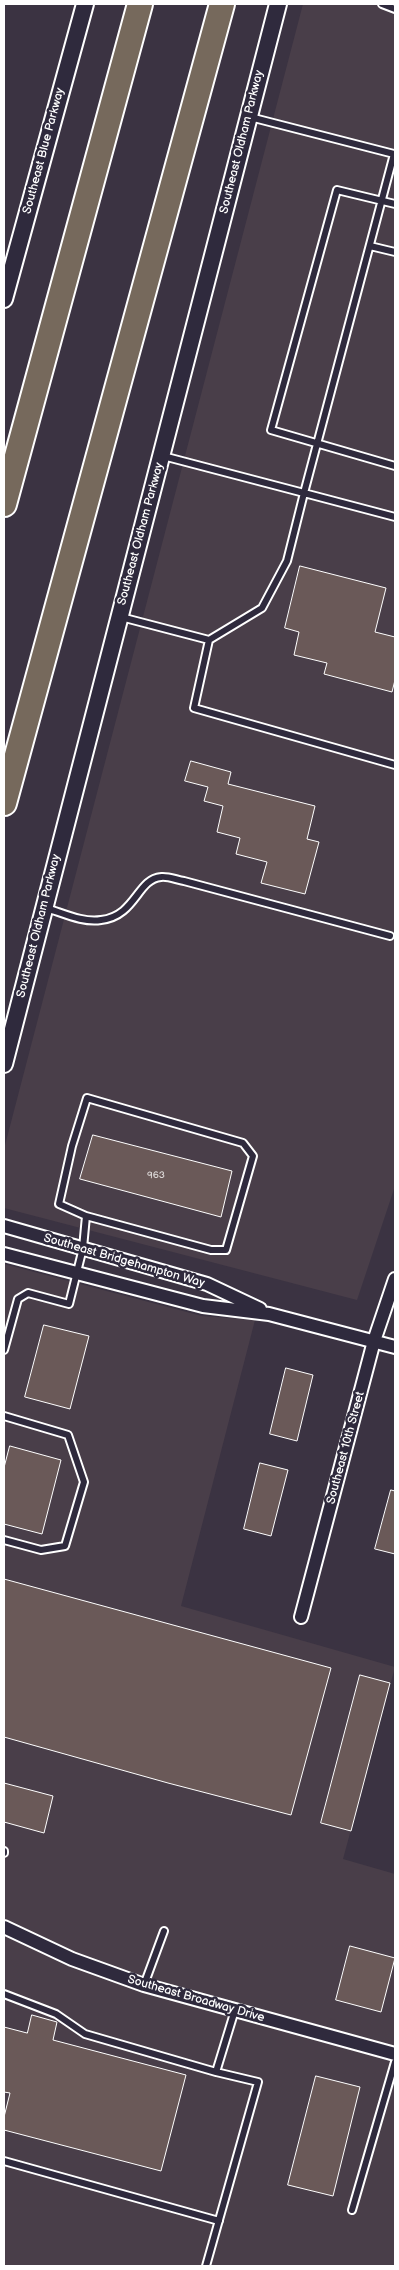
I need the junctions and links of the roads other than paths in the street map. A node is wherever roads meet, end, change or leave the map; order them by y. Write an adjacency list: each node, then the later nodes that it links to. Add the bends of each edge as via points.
1 (85, 4): 13 (street, Southeast Blue Parkway)
2 (140, 4): 18 (highway)
3 (222, 4): 23 (highway)
4 (278, 4): 7 (street, Southeast Oldham Parkway)
5 (382, 4): 6 (lane)
6 (395, 9)
7 (248, 117): 8 (lane); 15 (street, Southeast Oldham Parkway)
8 (395, 153): 9 (lane)
9 (382, 200): 10 (lane); 11 (lane); 14 (lane, via 337,190 271,430)
10 (395, 204)
11 (370, 246): 12 (lane); 14 (lane)
12 (395, 252)
13 (4, 299)
14 (317, 445): 16 (lane); 17 (lane)
15 (161, 455): 17 (lane); 20 (street, Southeast Oldham Parkway)
16 (395, 466)
17 (304, 492): 19 (lane); 21 (lane, via 287,561 262,608)
18 (4, 504)
19 (395, 517)
20 (119, 616): 21 (lane); 24 (street, Southeast Oldham Parkway)
21 (210, 640): 22 (lane, via 194,708)
22 (395, 765)
23 (4, 803)
24 (44, 907): 25 (lane, via 90,920 116,917 128,908 148,882 161,877); 26 (street, Southeast Oldham Parkway)
25 (390, 936)
26 (4, 1064)
27 (86, 1216): 27 (lane, via 59,1204 87,1098 243,1143 253,1156 226,1250 211,1250); 29 (lane)
28 (4, 1226): 29 (street, Southeast Bridgehampton Way)
29 (83, 1248): 31 (lane); 33 (street, Southeast Bridgehampton Way, via 207,1284)
30 (4, 1254): 31 (street, Southeast Bridgehampton Way)
31 (77, 1273): 33 (street, Southeast Bridgehampton Way, via 202,1306); 36 (lane, via 69,1304 28,1294 18,1299)
32 (395, 1279): 34 (street, Southeast 10th Street)
33 (270, 1314): 34 (street, Southeast Bridgehampton Way)
34 (374, 1342): 35 (street, Southeast Bridgehampton Way); 39 (street, Southeast 10th Street)
35 (395, 1347)
36 (4, 1350)
37 (4, 1416): 38 (lane, via 68,1435 84,1482 65,1546 41,1550)
38 (4, 1540)
39 (301, 1617)
40 (4, 1927): 42 (street, Southeast Broadway Drive, via 72,1959)
41 (164, 1931): 42 (lane)
42 (144, 1985): 44 (street, Southeast Broadway Drive)
43 (4, 1994): 47 (lane, via 56,2014 85,2034)
44 (235, 2010): 45 (street, Southeast Broadway Drive); 47 (lane)
45 (395, 2054)
46 (395, 2062): 49 (lane)
47 (216, 2072): 50 (lane, via 258,2082)
48 (4, 2161): 50 (lane)
49 (352, 2210)
50 (219, 2221): 51 (lane)
51 (206, 2266)

